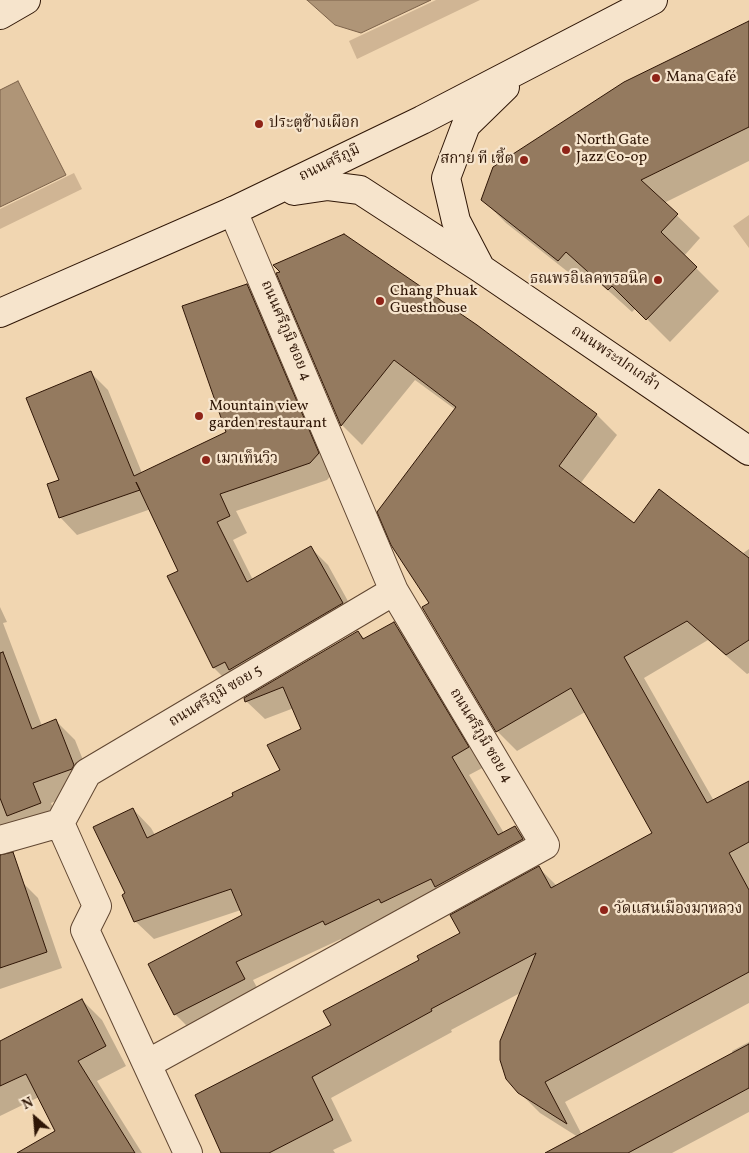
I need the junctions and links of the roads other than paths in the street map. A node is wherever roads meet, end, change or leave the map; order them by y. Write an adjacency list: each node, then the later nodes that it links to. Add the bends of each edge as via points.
1 (26, 0): 3 (street)
2 (653, 0): 4 (street, ถนนศรีภูมิ)
3 (0, 15)
4 (526, 67): 5 (street, ถนนศรีภูมิ); 6 (street, ถนนพระปกเกล้า, via 466,125 446,178 456,221)
5 (233, 211): 6 (street, ถนนพระปกเกล้า, via 281,194 328,186 360,190); 7 (street, ถนนศรีภูมิ); 9 (street, ถนนศรีภูมิ ซอย 4)
6 (480, 268): 8 (street, ถนนพระปกเกล้า)
7 (0, 313)
8 (749, 450)
9 (394, 591): 10 (street, ถนนศรีภูมิ ซอย 5, via 87,772); 12 (street, ถนนศรีภูมิ ซอย 4, via 545,845)
10 (60, 823): 11 (street); 12 (street, via 97,906 85,930)
11 (0, 840)
12 (147, 1064): 13 (street)
13 (188, 1153)

